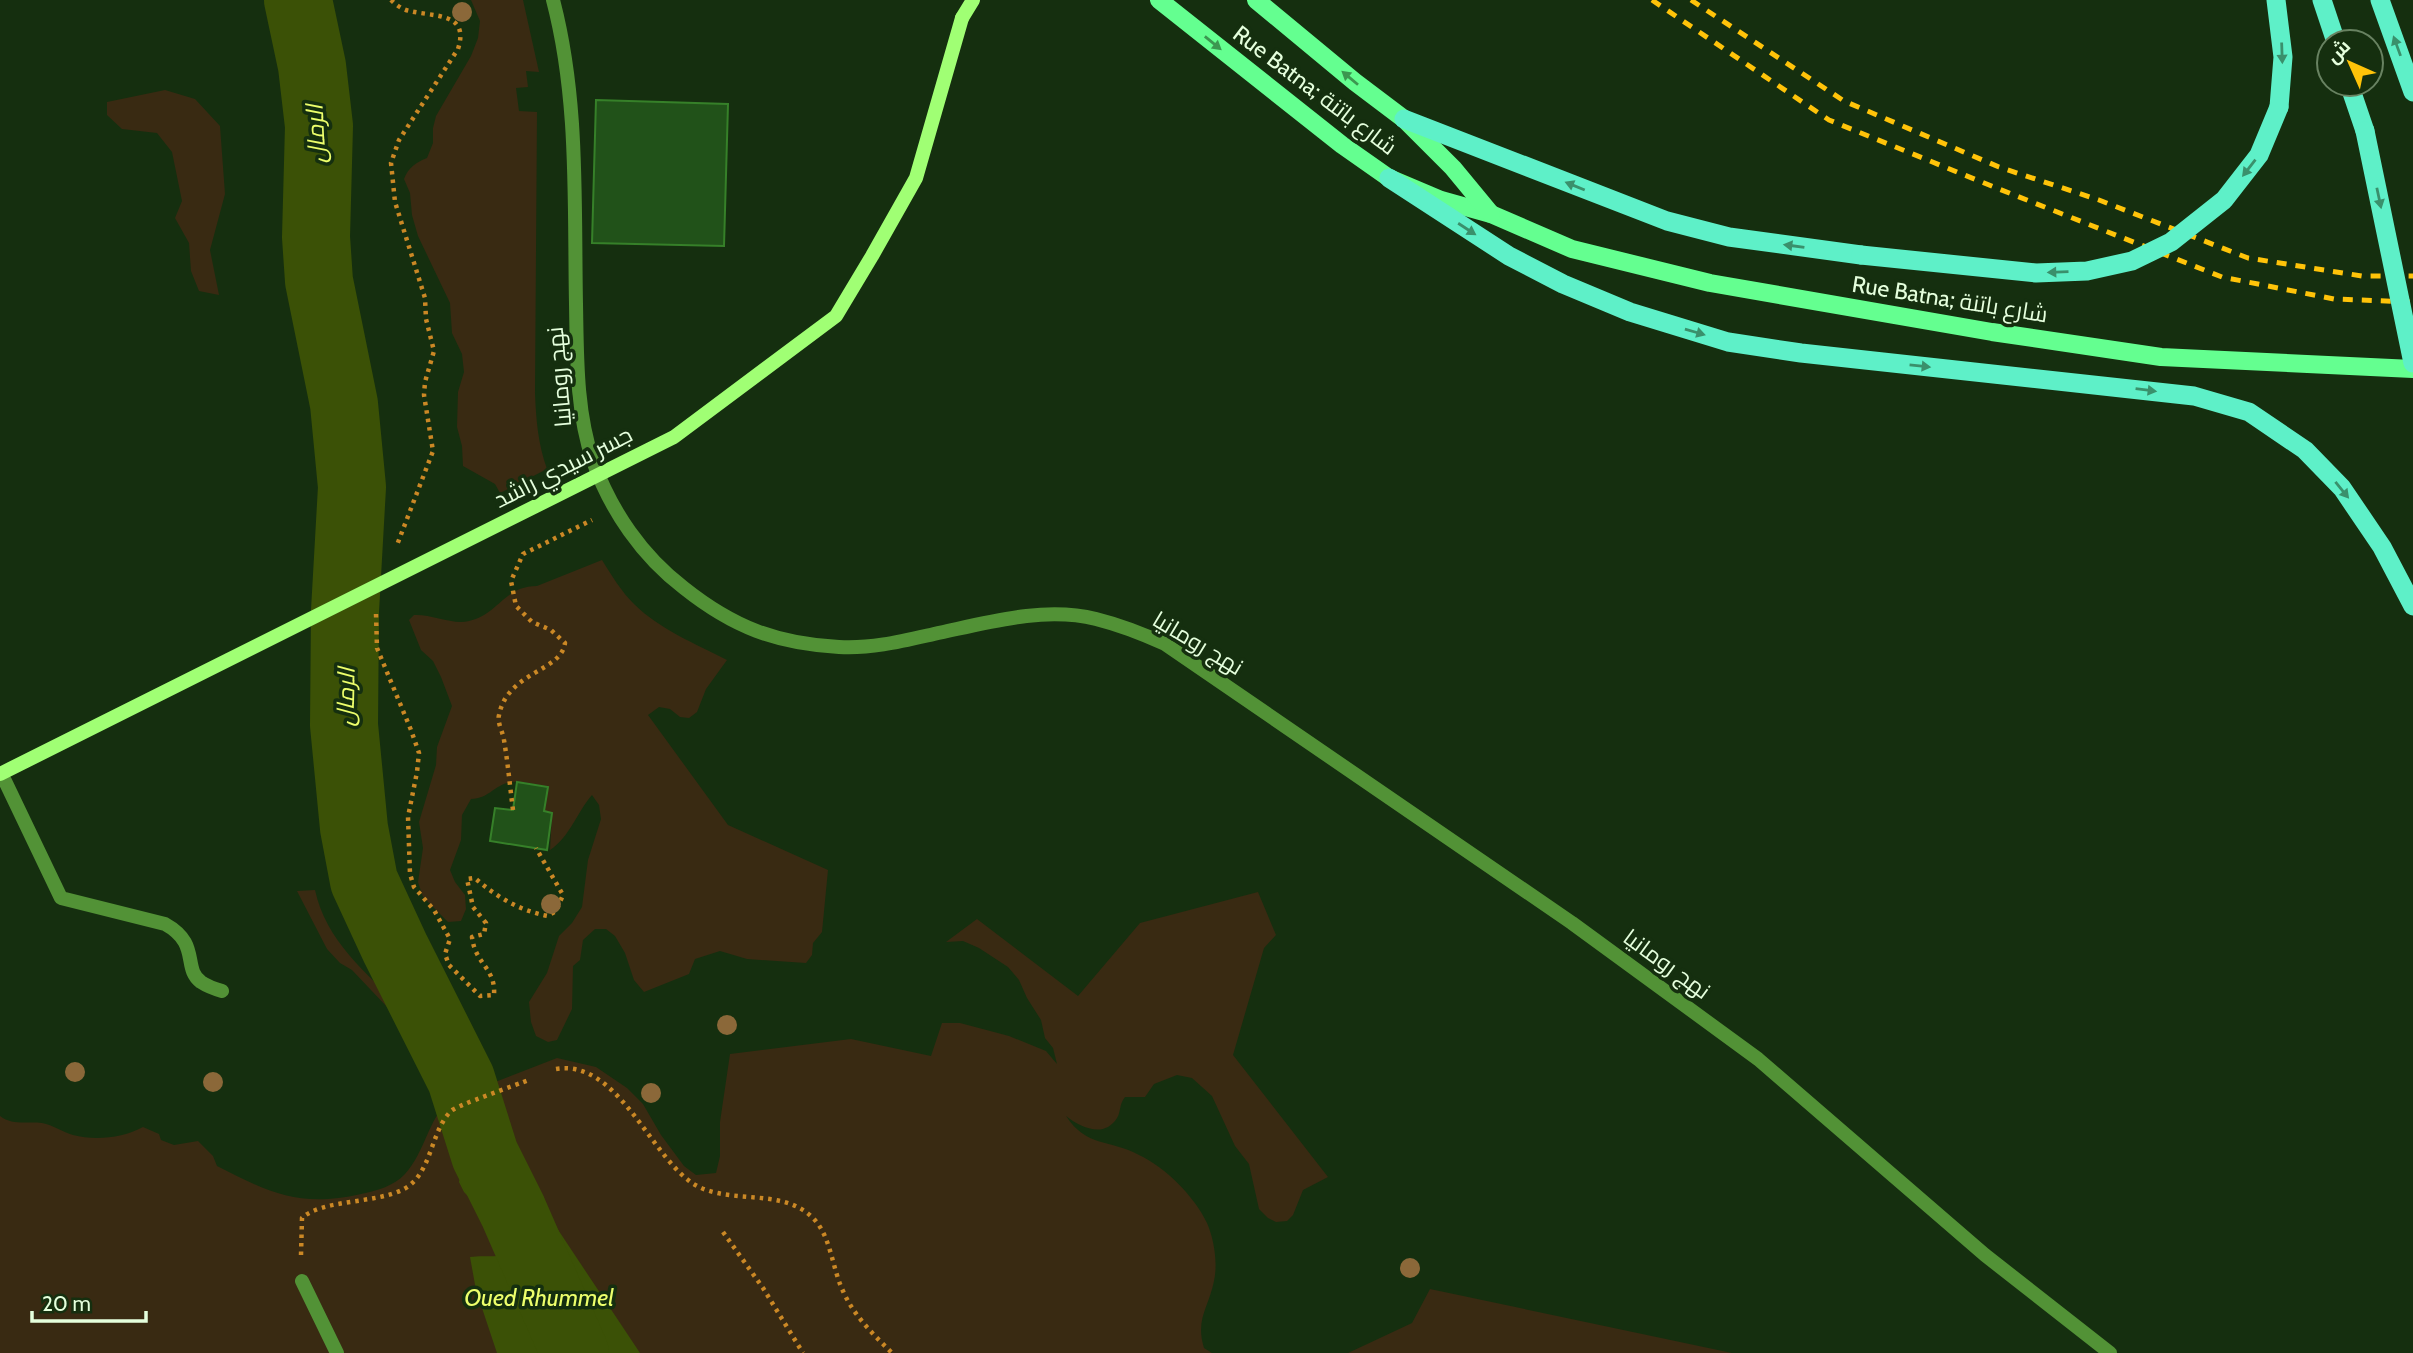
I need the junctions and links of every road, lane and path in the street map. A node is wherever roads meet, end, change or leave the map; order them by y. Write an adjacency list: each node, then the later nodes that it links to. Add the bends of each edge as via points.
1 (390, 0): 20 (path, via 408,11 452,20 461,29 458,49 399,140 391,163 395,202 425,298 434,351 424,395 433,451)
2 (553, 0): 19 (street, نهج رومانيا, via 572,107 579,390 593,461)
3 (960, 0): 10 (main road, جسر سيدي راشد)
4 (973, 0): 10 (main road, جسر سيدي راشد)
5 (1159, 0): 15 (main road, Rue Batna; شارع باتنة, one-way to 15)
6 (1256, 0): 14 (main road, Rue Batna; شارع باتنة, one-way to 6)
7 (2276, 0): 14 (highway, one-way to 14, bridge, via 2283,57 2279,107 2259,155 2224,200 2171,242 2132,261 2087,271 2036,273 1729,237 1667,221)
8 (2322, 0): 11 (highway)
9 (2380, 0): 12 (highway, one-way to 9)
10 (962, 18): 23 (main road, جسر سيدي راشد, bridge, via 916,178 836,316 674,437)
11 (2331, 28)
12 (2413, 92)
13 (2354, 98): 17 (highway, one-way to 17, bridge, via 2365,131)
14 (1404, 119): 16 (main road, Rue Batna; شارع باتنة)
15 (1389, 178): 16 (main road, Rue Batna; شارع باتنة, via 1441,200); 21 (highway, one-way to 21, via 1509,256 1563,284 1630,312 1728,342 2194,396 2249,412 2305,450 2342,488 2382,547)
16 (1492, 214): 18 (main road, Rue Batna; شارع باتنة, via 1572,249 1710,283 1992,332 2161,357)
17 (2413, 363)
18 (2413, 369)
19 (615, 508): 24 (path, via 523,554 511,581 516,606 565,643 564,652 554,662 523,678 505,696 498,718); 34 (street, نهج رومانيا, via 643,550 670,578 732,622 771,638 855,648 1000,620 1066,615 1095,618 1165,644 1572,923 1732,1040 1984,1255)
20 (394, 554)
21 (2413, 606)
22 (376, 610): 25 (path, via 377,648 419,753 408,817 410,874 414,887 444,925 450,939 445,954 449,965 480,996 494,995 495,980 473,950 472,937 484,934 486,923 473,907 467,879 475,878 530,913 548,916 556,911 563,895)
23 (0, 775): 26 (street, via 61,898 177,931 188,944 194,975)
24 (513, 810)
25 (536, 848)
26 (222, 991)
27 (556, 1069): 33 (path, via 585,1072 605,1083 669,1161 705,1191 770,1200 807,1213 824,1235 854,1311)
28 (531, 1079): 30 (path, via 452,1110 421,1171 407,1187 383,1198 311,1210 302,1218 300,1231)
29 (723, 1232): 32 (path)
30 (302, 1281): 31 (street)
31 (337, 1353)
32 (803, 1353)
33 (892, 1353)
34 (2110, 1353)

